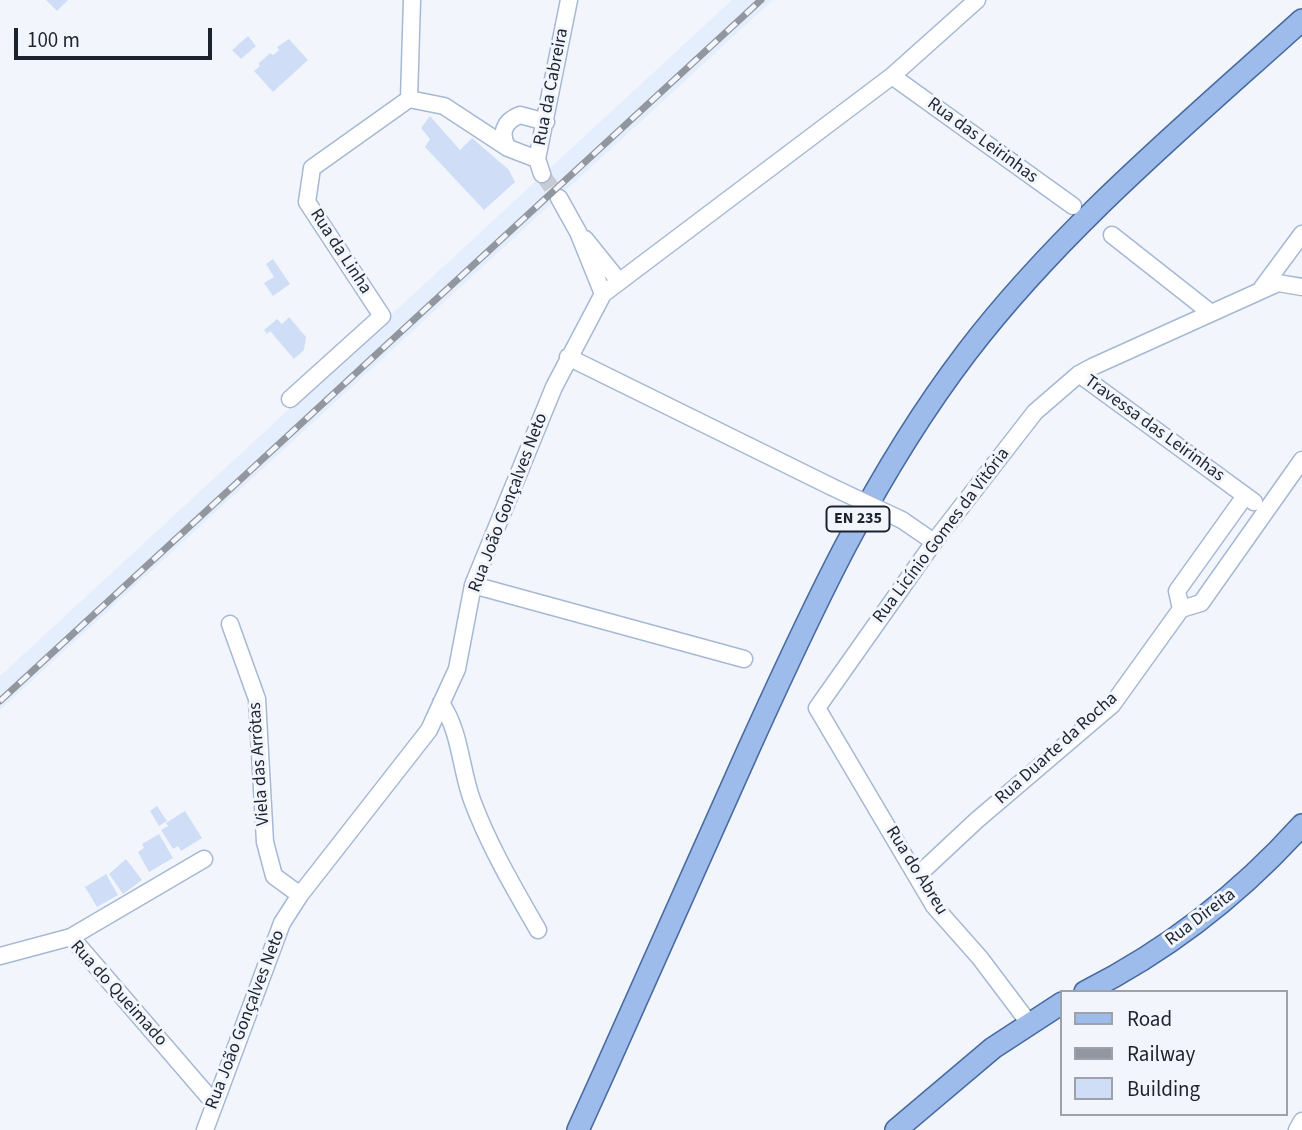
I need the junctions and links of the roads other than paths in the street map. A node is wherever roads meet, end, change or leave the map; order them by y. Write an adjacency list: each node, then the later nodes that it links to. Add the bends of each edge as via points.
1 (411, 0): 6 (street)
2 (569, 0): 7 (street, Rua da Cabreira)
3 (977, 0): 5 (street, Rua João Gonçalves Neto)
4 (1302, 20): 47 (main road, EN 235, via 1035,270 967,352 905,439 819,594)
5 (892, 76): 12 (street, Rua das Leirinhas); 16 (street, Rua João Gonçalves Neto)
6 (409, 99): 9 (street, via 444,106); 23 (street, Rua da Linha, via 312,168 307,201 382,316)
7 (546, 122): 8 (street, via 520,115); 10 (street, Rua da Cabreira, via 540,167)
8 (506, 124): 9 (street); 10 (street, via 504,141)
9 (474, 125): 10 (street)
10 (509, 148)
11 (559, 198): 13 (street)
12 (1073, 206)
13 (578, 232): 16 (street); 19 (street)
14 (1302, 234): 18 (street)
15 (1112, 235): 20 (street)
16 (618, 280): 19 (street, Rua João Gonçalves Neto)
17 (1302, 287): 18 (street, via 1278,283)
18 (1258, 292): 20 (street)
19 (603, 295): 21 (street, Rua João Gonçalves Neto)
20 (1211, 313): 22 (street, Travessa das Leirinhas)
21 (568, 357): 27 (street, bridge, via 902,520); 28 (street, Rua João Gonçalves Neto)
22 (1079, 374): 25 (street, Travessa das Leirinhas); 27 (street, Rua Licínio Gomes da Vitória, via 1035,412)
23 (290, 399)
24 (1302, 460): 26 (street)
25 (1245, 496): 26 (street, Travessa das Leirinhas); 29 (street, via 1177,591)
26 (1264, 510): 29 (street, via 1201,603)
27 (934, 542): 33 (street, Rua Licínio Gomes da Vitória)
28 (473, 585): 31 (street); 32 (street, Rua João Gonçalves Neto, via 457,669)
29 (1181, 608): 36 (street, Rua Duarte da Rocha, via 1112,705)
30 (230, 624): 37 (street, Viela das Arrôtas, via 257,699 265,842 274,876)
31 (744, 659)
32 (441, 703): 37 (street, Rua João Gonçalves Neto, via 429,730); 38 (street, via 453,722 474,805 499,863)
33 (817, 708): 36 (street, Rua do Abreu)
34 (1302, 825): 41 (main road, Rua Direita, via 1232,895 1176,938)
35 (204, 859): 39 (street)
36 (917, 876): 43 (street, Rua do Abreu, via 934,906)
37 (300, 895): 44 (street, Rua João Gonçalves Neto, via 282,923)
38 (538, 930)
39 (71, 937): 40 (street, Rua do Queimado); 44 (street, Rua do Queimado)
40 (0, 956)
41 (1088, 990)
42 (1060, 1004): 43 (main road)
43 (1029, 1023): 48 (main road)
44 (214, 1103): 46 (street, Rua João Gonçalves Neto)
45 (1302, 1121): 49 (street)
46 (205, 1130)
47 (578, 1130)
48 (896, 1130)
49 (1297, 1130)

